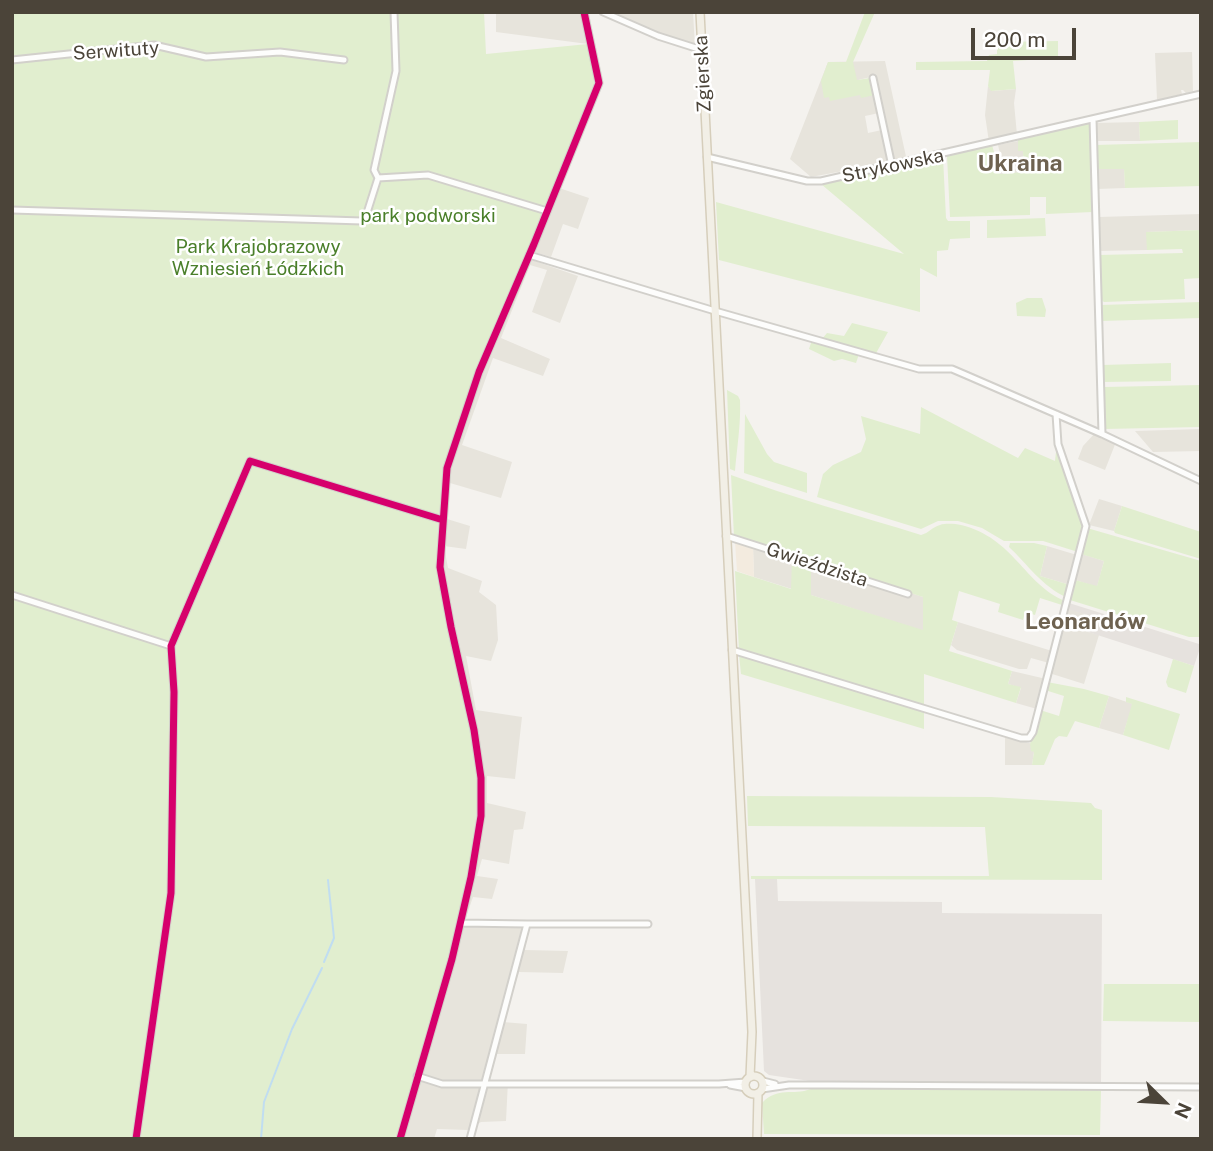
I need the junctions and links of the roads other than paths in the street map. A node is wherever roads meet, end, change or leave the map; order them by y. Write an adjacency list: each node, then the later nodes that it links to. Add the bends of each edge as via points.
1 (394, 12): 13 (street, via 396,71 374,170)
2 (584, 12): 15 (street, via 599,80)
3 (603, 12): 5 (street)
4 (700, 12): 5 (main road, Zgierska)
5 (702, 50): 11 (main road, Zgierska)
6 (12, 60): 7 (street, Serwituty, via 154,45 206,57 280,52)
7 (344, 60)
8 (873, 78): 12 (street)
9 (1201, 94): 10 (street, Strykowska)
10 (1093, 119): 12 (street, Strykowska); 19 (street)
11 (707, 157): 12 (street, Strykowska, via 811,182); 17 (main road, Zgierska)
12 (892, 166)
13 (378, 178): 14 (street, via 362,221); 15 (street, via 428,175)
14 (12, 210)
15 (547, 211): 16 (street)
16 (529, 255): 17 (street); 21 (street, via 464,414 447,468)
17 (715, 311): 18 (street, via 919,369 952,369); 22 (main road, Zgierska)
18 (1056, 414): 19 (street); 26 (street, via 1058,444 1087,524 1029,738)
19 (1102, 434): 20 (street)
20 (1201, 481)
21 (443, 520): 25 (street, via 250,461); 27 (street, via 441,574 482,785 478,840)
22 (726, 536): 23 (street, Gwieździsta); 26 (main road, Zgierska)
23 (908, 594)
24 (12, 595): 25 (street)
25 (171, 646): 34 (street, via 171,892)
26 (732, 650): 32 (main road, Zgierska)
27 (461, 923): 28 (street); 30 (street)
28 (527, 924): 29 (street); 31 (street)
29 (648, 925)
30 (416, 1076): 31 (street, via 442,1084); 35 (street)
31 (484, 1084): 32 (street); 36 (street)
32 (754, 1085): 33 (street); 37 (main road, Zgierska)
33 (1201, 1087)
34 (136, 1139)
35 (400, 1139)
36 (470, 1139)
37 (757, 1139)

